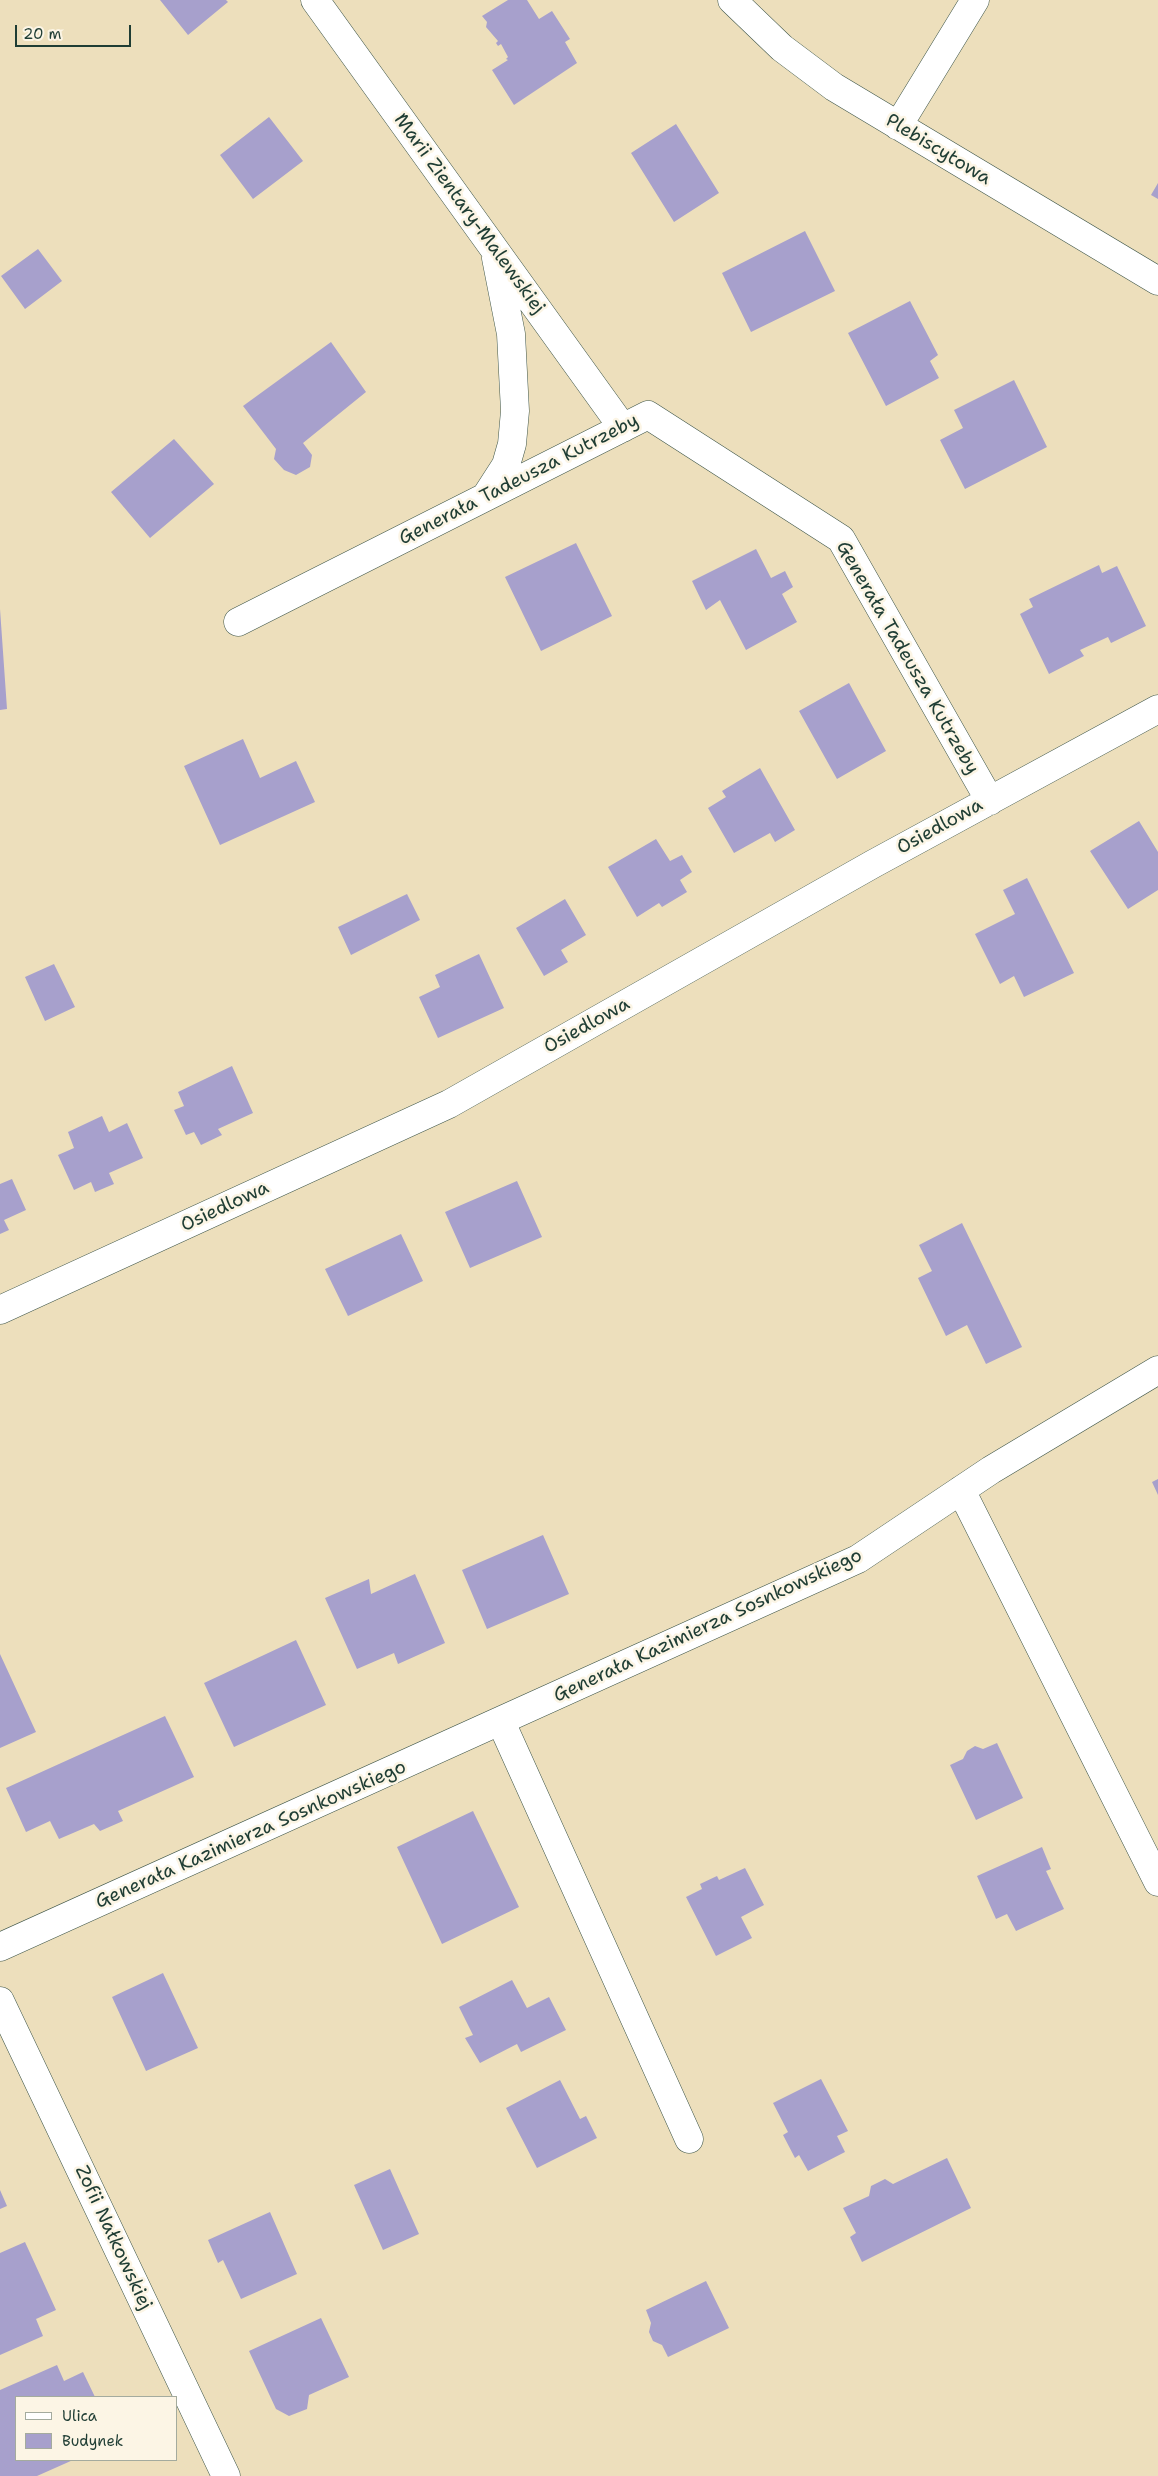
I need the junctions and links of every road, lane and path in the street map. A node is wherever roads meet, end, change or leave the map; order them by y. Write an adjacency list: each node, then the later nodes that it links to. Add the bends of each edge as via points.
1 (315, 0): 5 (street, Marii Zientary-Malewskiej)
2 (732, 0): 4 (street, Plebiscytowa, via 782,48 834,87)
3 (975, 0): 4 (street)
4 (898, 126): 6 (street, Plebiscytowa)
5 (494, 249): 7 (street, Marii Zientary-Malewskiej); 8 (street, via 511,334 515,411 506,465)
6 (1158, 281)
7 (623, 428): 8 (street, Generała Tadeusza Kutrzeby); 11 (street, Generała Tadeusza Kutrzeby, via 648,415 842,539)
8 (486, 497): 9 (street, Generała Tadeusza Kutrzeby)
9 (238, 622)
10 (1158, 709): 11 (street, Osiedlowa)
11 (990, 801): 12 (street, Osiedlowa, via 449,1104)
12 (0, 1310)
13 (1158, 1370): 14 (street, Generała Kazimierza Sosnkowskiego)
14 (961, 1490): 15 (street, Generała Kazimierza Sosnkowskiego, via 858,1559); 16 (street)
15 (502, 1722): 17 (street, Generała Kazimierza Sosnkowskiego); 19 (street)
16 (1158, 1882)
17 (0, 1947)
18 (0, 2001): 20 (street, Zofii Nałkowskiej)
19 (689, 2139)
20 (226, 2476)

